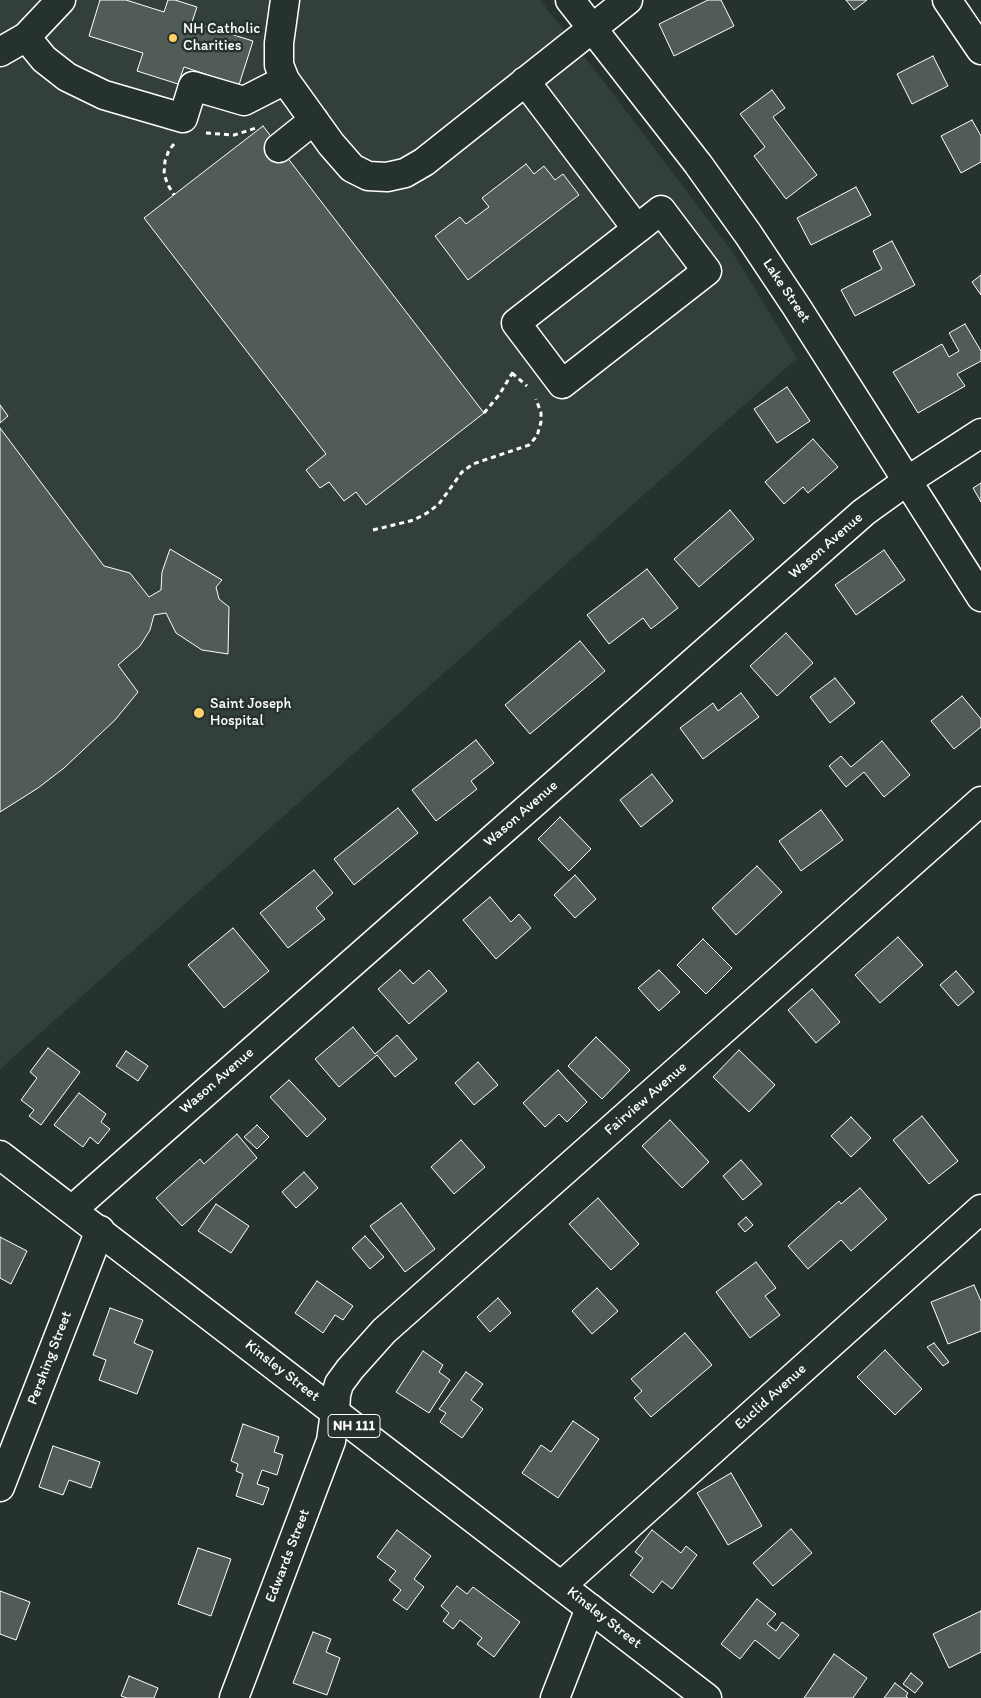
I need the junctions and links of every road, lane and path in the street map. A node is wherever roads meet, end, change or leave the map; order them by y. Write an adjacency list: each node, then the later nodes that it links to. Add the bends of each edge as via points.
1 (61, 0): 7 (street)
2 (285, 0): 10 (street, via 279,43)
3 (570, 0): 6 (street, Lake Street)
4 (628, 0): 6 (street)
5 (947, 0): 8 (street)
6 (593, 29): 11 (street); 23 (street, Lake Street, via 748,234)
7 (26, 37): 9 (street); 10 (street, via 44,59 67,77 104,95 183,118 193,86 244,100)
8 (981, 50)
9 (0, 52)
10 (285, 80): 12 (street)
11 (525, 81): 12 (street, via 424,162 405,173 387,177 368,176 352,168); 18 (street)
12 (314, 120): 16 (street)
13 (258, 127): 14 (path, via 234,135)
14 (199, 132)
15 (176, 141): 17 (path, via 169,150 164,174)
16 (279, 148)
17 (174, 195)
18 (637, 228): 19 (street, via 516,323); 19 (street, via 661,210 707,271 562,384)
19 (536, 349): 20 (path)
20 (512, 373): 21 (path); 24 (path, via 532,392 539,404 541,422 529,444 473,464 462,472 428,514)
21 (484, 413)
22 (981, 433): 23 (street, Wason Avenue)
23 (907, 481): 25 (street, Lake Street); 28 (street, Wason Avenue, via 864,512)
24 (373, 530)
25 (981, 597)
26 (981, 801): 31 (street, Fairview Avenue, via 384,1330 339,1384)
27 (0, 1155): 28 (street, Kinsley Street / NH 111)
28 (73, 1209): 30 (street, Kinsley Street / NH 111)
29 (981, 1209): 33 (street, Euclid Avenue)
30 (100, 1230): 31 (street, Kinsley Street / NH 111); 32 (street, Pershing Street)
31 (335, 1412): 33 (street, Kinsley Street / NH 111); 35 (street, Edwards Street, via 331,1441)
32 (0, 1487)
33 (562, 1585): 34 (street, Kinsley Street / NH 111)
34 (590, 1608): 36 (street); 37 (street, Kinsley Street / NH 111)
35 (234, 1698)
36 (556, 1698)
37 (707, 1698)

